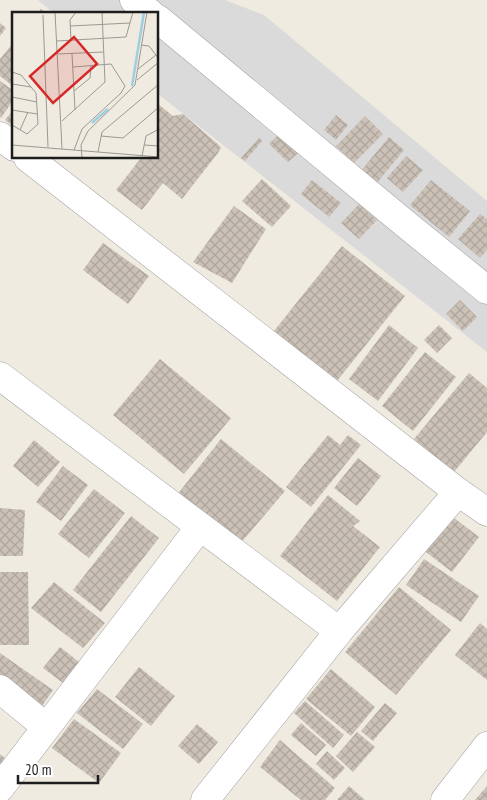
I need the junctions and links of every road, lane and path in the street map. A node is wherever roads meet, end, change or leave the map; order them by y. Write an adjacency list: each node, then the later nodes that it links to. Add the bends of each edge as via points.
1 (134, 0): 2 (street)
2 (149, 12)
3 (159, 20): 7 (street)
4 (0, 136): 5 (street)
5 (12, 145)
6 (29, 159): 9 (street)
7 (487, 290)
8 (0, 376): 11 (street)
9 (458, 492): 10 (street); 12 (street)
10 (487, 512)
11 (199, 528): 12 (street); 14 (street)
12 (338, 631): 17 (street)
13 (0, 689): 14 (street)
14 (46, 727): 16 (street)
15 (487, 746): 18 (street)
16 (0, 788)
17 (205, 800)
18 (445, 800)

